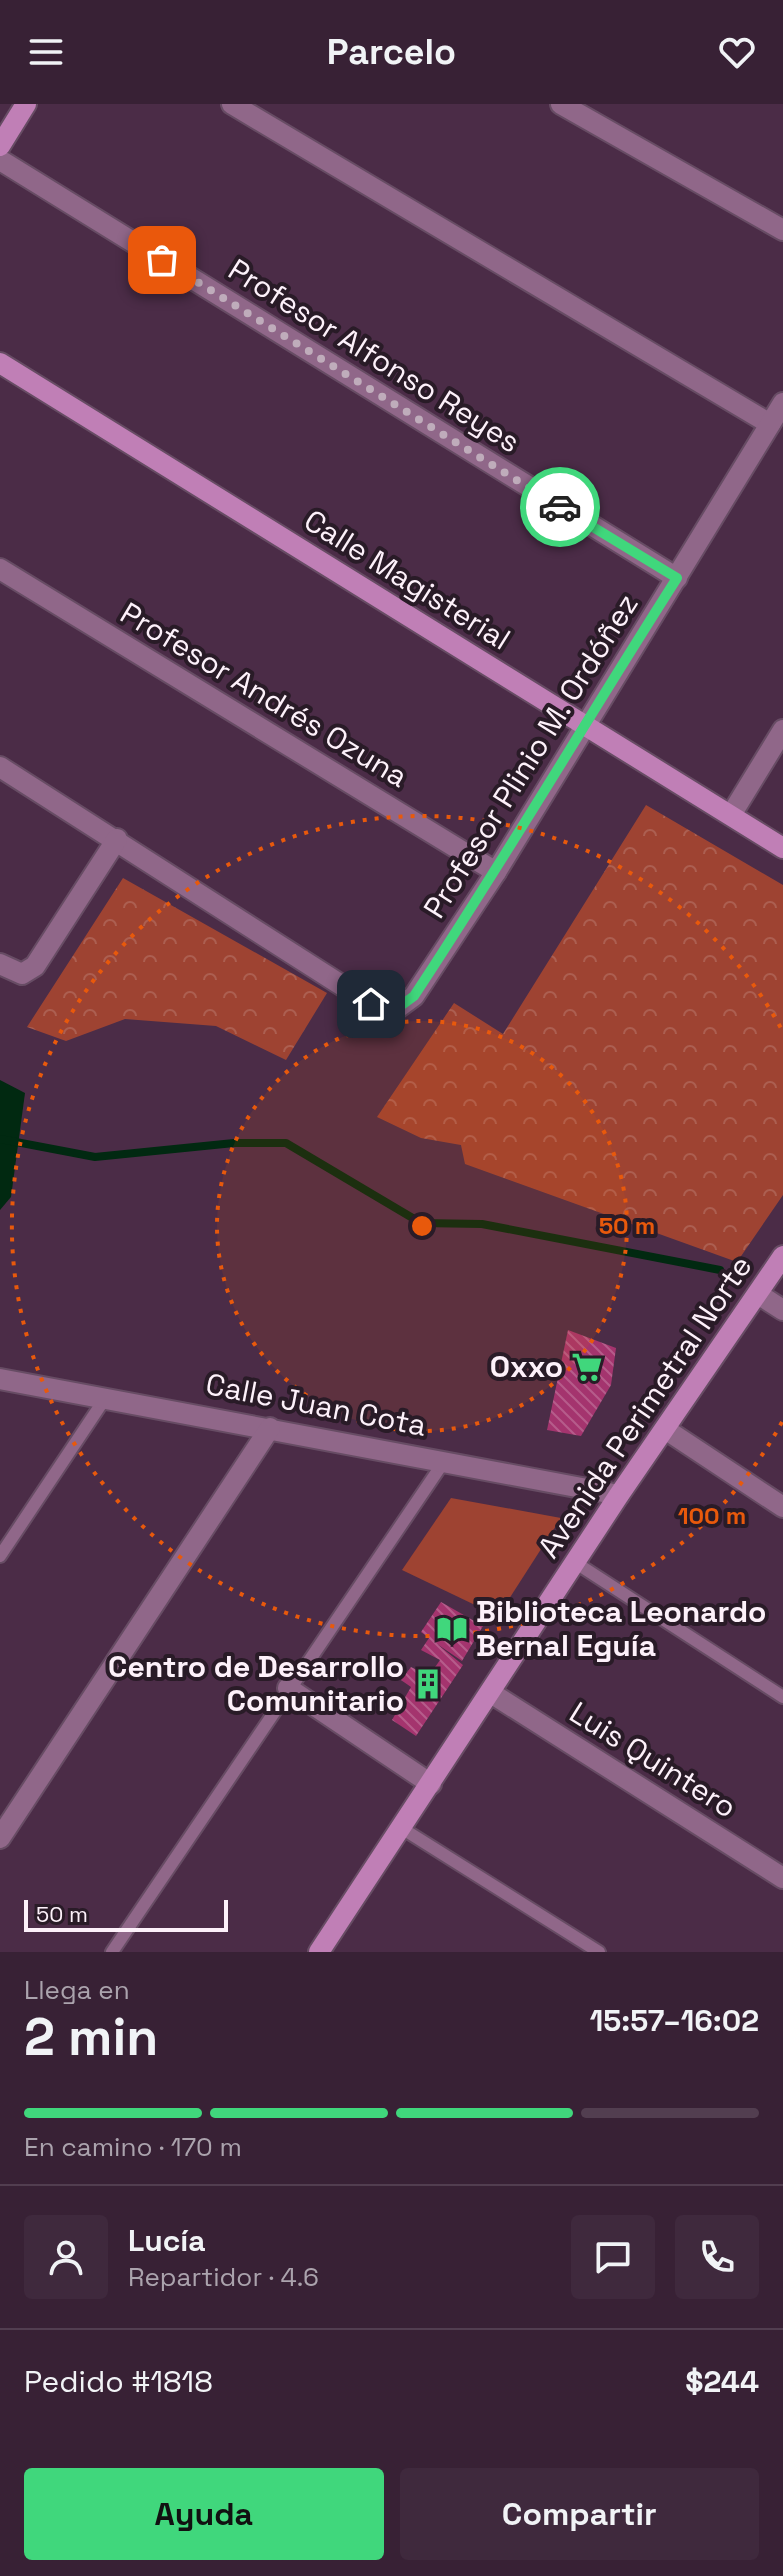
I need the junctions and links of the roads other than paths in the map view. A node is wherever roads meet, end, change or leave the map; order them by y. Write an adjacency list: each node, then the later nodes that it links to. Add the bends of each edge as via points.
1 (26, 104): 4 (street)
2 (232, 104): 9 (street)
3 (561, 104): 6 (street)
4 (0, 146)
5 (0, 160): 11 (street, Profesor Alfonso Reyes)
6 (783, 230)
7 (0, 363): 12 (street, Calle Magisterial)
8 (783, 403): 9 (street, Profesor Plinio M. Ordóñez)
9 (770, 424): 11 (street, Profesor Plinio M. Ordóñez)
10 (0, 569): 18 (street, Profesor Andrés Ozuna)
11 (677, 578): 12 (street, Profesor Plinio M. Ordóñez)
12 (584, 724): 15 (street, Calle Magisterial); 18 (street, Profesor Plinio M. Ordóñez)
13 (783, 730): 15 (street)
14 (0, 767): 16 (street)
15 (731, 815): 17 (street, Calle Magisterial)
16 (117, 839): 18 (street, Profesor Plinio M. Ordóñez, via 371,1004 395,1010 414,996); 19 (street, via 35,966 22,974)
17 (783, 848)
18 (496, 872)
19 (0, 964)
20 (783, 1256): 21 (street, Avenida Perimetral Norte)
21 (758, 1294): 22 (street); 26 (street, Avenida Perimetral Norte)
22 (783, 1310)
23 (0, 1379): 24 (street, Calle Juan Cota)
24 (106, 1397): 25 (street, Calle Juan Cota); 30 (lane)
25 (270, 1428): 27 (street, Calle Juan Cota); 37 (street)
26 (665, 1429): 28 (street, Avenida Perimetral Norte); 29 (street)
27 (445, 1460): 28 (street, Calle Juan Cota); 32 (lane)
28 (619, 1495): 31 (street, Avenida Perimetral Norte)
29 (783, 1507)
30 (0, 1556)
31 (576, 1563): 33 (street, Avenida Perimetral Norte); 34 (lane)
32 (288, 1688): 35 (street); 39 (lane)
33 (491, 1693): 35 (street, Avenida Perimetral Norte); 38 (street, Luis Quintero)
34 (783, 1697)
35 (431, 1784): 36 (street, Avenida Perimetral Norte)
36 (403, 1829): 40 (street, Avenida Perimetral Norte); 41 (lane)
37 (0, 1838)
38 (783, 1878)
39 (112, 1952)
40 (319, 1952)
41 (599, 1952)

